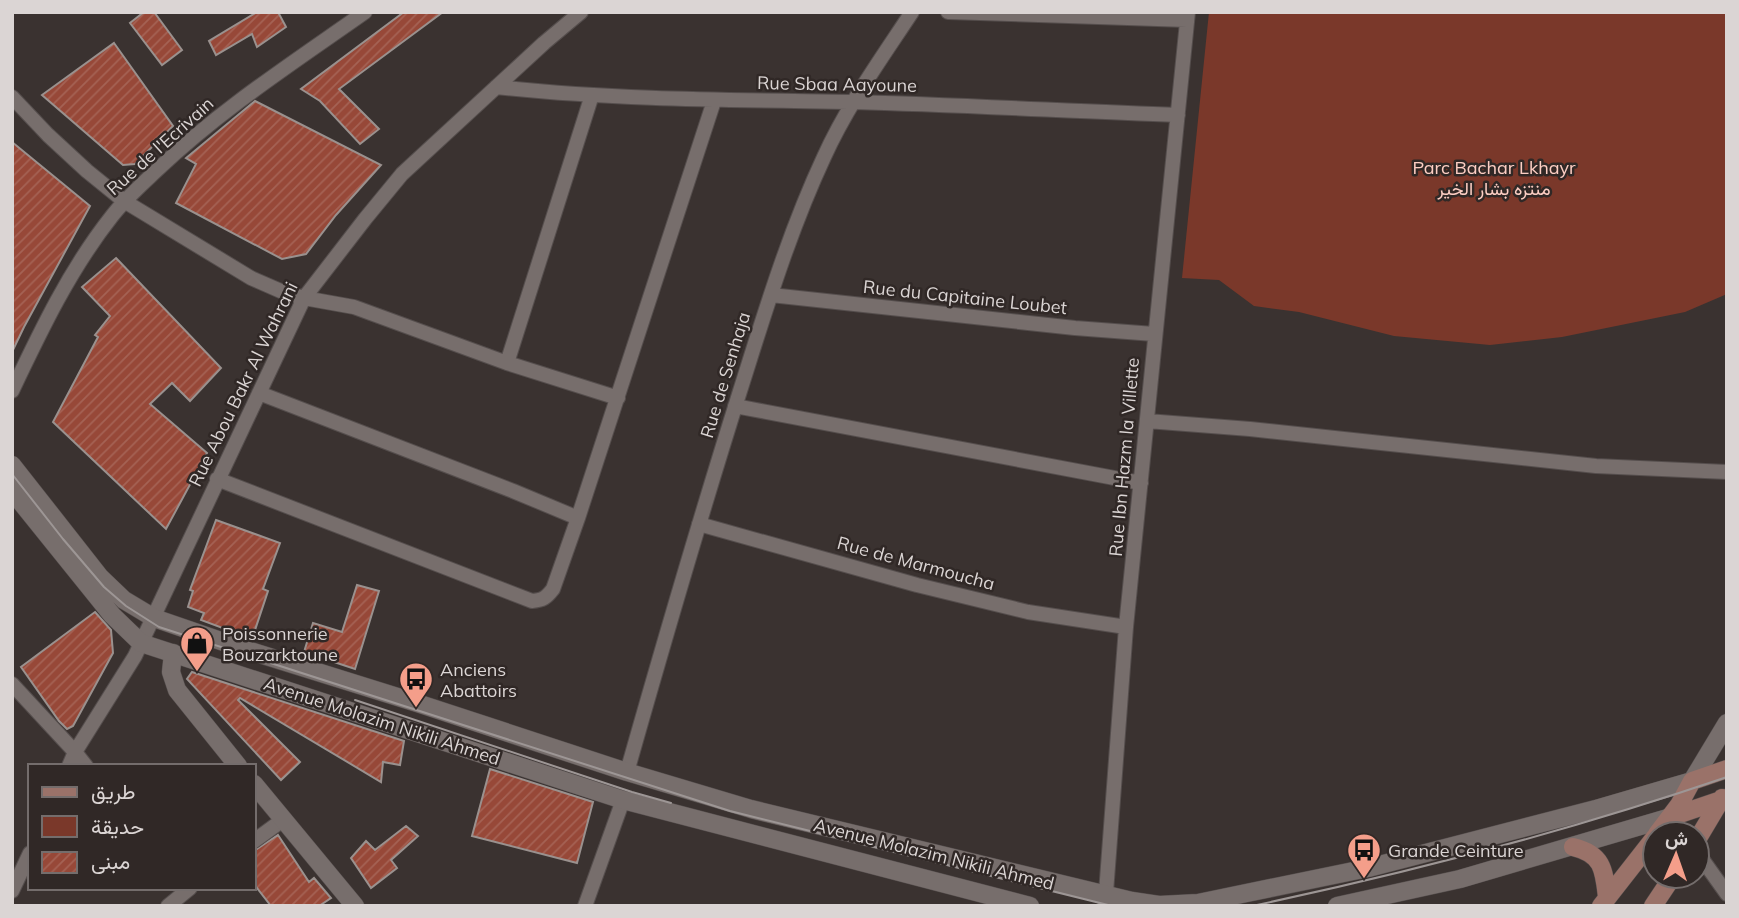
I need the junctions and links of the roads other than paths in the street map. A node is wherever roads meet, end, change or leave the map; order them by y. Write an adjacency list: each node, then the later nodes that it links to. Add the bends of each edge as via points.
1 (365, 12): 12 (street, Rue de l'Ecrivain, via 210,123)
2 (581, 12): 6 (street, Rue Abou Bakr Al Wahrani)
3 (912, 12): 10 (street, Rue de Senhaja)
4 (947, 12): 5 (street)
5 (1187, 16): 11 (street, Rue Ibn Hazm la Villette)
6 (496, 87): 7 (street, Rue Sbaa Aayoune); 14 (street, Rue Abou Bakr Al Wahrani, via 402,174)
7 (592, 95): 9 (street, Rue Sbaa Aayoune); 16 (street)
8 (12, 97): 12 (street)
9 (714, 100): 10 (street, Rue Sbaa Aayoune); 19 (street)
10 (854, 102): 11 (street, Rue Sbaa Aayoune); 13 (street, Rue de Senhaja, via 812,183)
11 (1178, 115): 15 (street, Rue Ibn Hazm la Villette)
12 (124, 201): 14 (street, via 251,278); 17 (street, Rue de l'Ecrivain, via 71,275)
13 (771, 295): 15 (street, Rue du Capitaine Loubet); 20 (street, Rue de Senhaja)
14 (304, 298): 16 (street, via 354,307); 18 (street, Rue Abou Bakr Al Wahrani)
15 (1154, 334): 21 (street, Rue Ibn Hazm la Villette)
16 (507, 363): 19 (street)
17 (12, 391)
18 (259, 393): 24 (street, Rue Abou Bakr Al Wahrani); 27 (street)
19 (618, 398): 27 (street)
20 (736, 406): 25 (street); 28 (street, Rue de Senhaja)
21 (1147, 422): 23 (street, via 1275,431 1595,466); 25 (street, Rue Ibn Hazm la Villette)
22 (12, 465): 29 (street, Avenue Molazim Nikili Ahmed, via 100,577 124,600)
23 (1727, 472)
24 (217, 479): 27 (street, via 532,601 547,598 553,589); 29 (street, Rue Abou Bakr Al Wahrani)
25 (1141, 483): 30 (street, Rue Ibn Hazm la Villette)
26 (12, 491): 31 (street, via 111,615)
27 (578, 518)
28 (699, 524): 30 (street, Rue de Marmoucha, via 1028,612); 38 (street, Rue de Senhaja)
29 (154, 618): 31 (street, Rue Abou Bakr Al Wahrani); 38 (street, Avenue Molazim Nikili Ahmed)
30 (1126, 627): 56 (street, Rue Ibn Hazm la Villette)
31 (141, 643): 32 (street, Avenue Molazim Nikili Ahmed); 35 (street, Rue Abou Bakr Al Wahrani)
32 (182, 656): 36 (street, via 171,672 177,690); 42 (street, Avenue Molazim Nikili Ahmed)
33 (12, 684): 35 (street)
34 (1727, 723): 39 (street)
35 (72, 759)
36 (236, 764)
37 (1727, 769): 39 (main road, Avenue Molazim Nikili Ahmed)
38 (627, 772): 56 (street, Avenue Molazim Nikili Ahmed, via 751,809)
39 (1692, 781): 43 (main road); 56 (street, Avenue Molazim Nikili Ahmed, via 1368,867 1198,903)
40 (256, 786): 44 (street)
41 (1725, 797): 43 (main road); 46 (main road)
42 (623, 800): 62 (street); 63 (street, Avenue Molazim Nikili Ahmed)
43 (1671, 817): 45 (main road); 48 (street)
44 (284, 819): 47 (street); 61 (street)
45 (1668, 820)
46 (1710, 820)
47 (256, 840)
48 (1573, 847): 57 (main road, via 1585,849 1600,862); 58 (street)
49 (1641, 854): 57 (main road)
50 (28, 857): 54 (street)
51 (1711, 872): 55 (street)
52 (185, 890): 59 (street); 60 (street)
53 (1664, 890): 65 (main road)
54 (12, 891)
55 (1727, 894)
56 (1106, 900)
57 (1604, 901)
58 (1368, 902): 64 (street)
59 (168, 906)
60 (193, 906)
61 (355, 906)
62 (585, 906)
63 (1030, 906)
64 (1337, 906)
65 (1653, 906)

